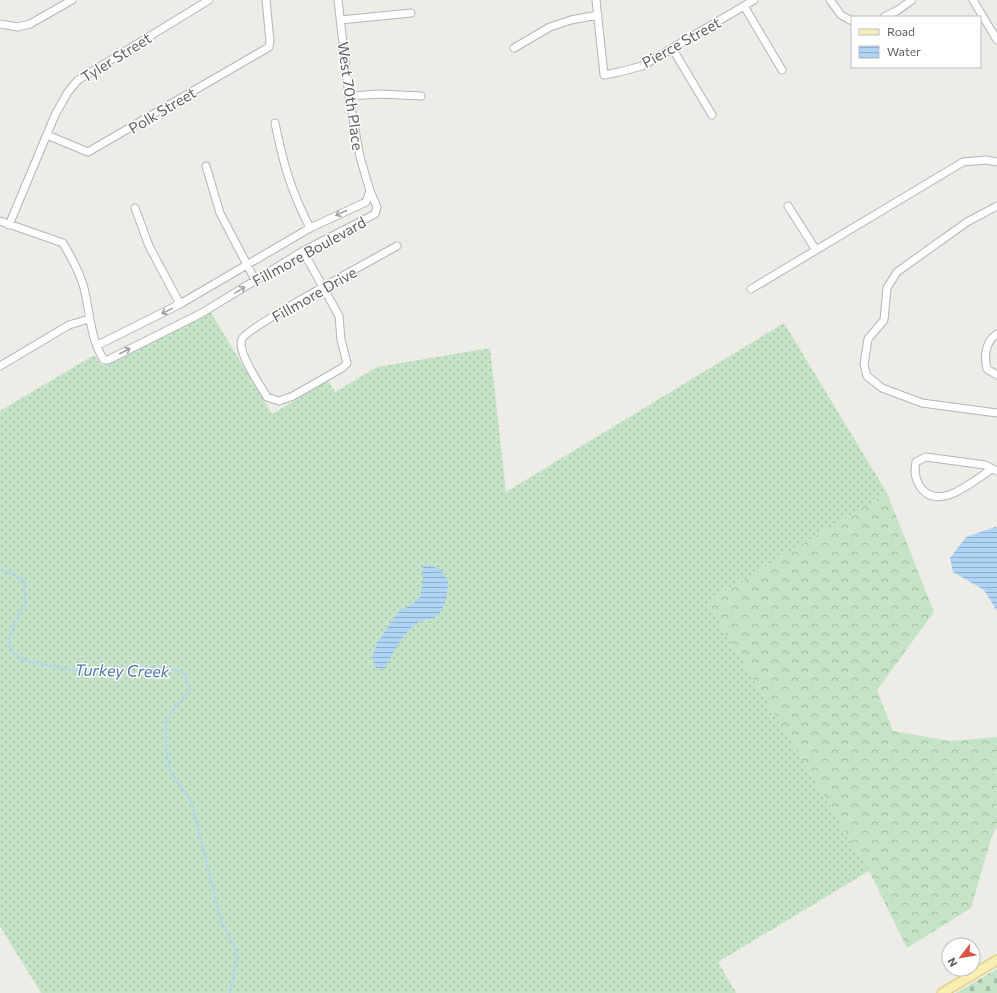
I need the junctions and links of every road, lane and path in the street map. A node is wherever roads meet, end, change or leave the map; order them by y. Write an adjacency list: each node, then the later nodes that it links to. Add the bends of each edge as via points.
1 (72, 0): 16 (street, via 30,24 18,28)
2 (209, 0): 25 (street, Tyler Street, via 78,80 55,115)
3 (266, 0): 25 (street, Polk Street, via 269,47 88,152)
4 (338, 0): 14 (street, West 70th Place)
5 (596, 0): 12 (street)
6 (754, 0): 10 (street, Pierce Street)
7 (830, 0): 15 (street, via 841,15)
8 (912, 0): 13 (street)
9 (973, 0): 17 (street)
10 (744, 6): 19 (street, Pierce Street); 20 (street)
11 (411, 13): 14 (street)
12 (598, 15): 18 (street, via 550,27); 19 (street, Pierce Street, via 604,75 642,66)
13 (886, 16)
14 (340, 20): 21 (street, West 70th Place)
15 (851, 20)
16 (0, 24)
17 (997, 40)
18 (514, 48)
19 (672, 48): 23 (street)
20 (782, 70)
21 (349, 96): 22 (street); 28 (street, West 70th Place, via 360,157)
22 (421, 96)
23 (712, 115)
24 (275, 123): 34 (street, via 280,154 295,199)
25 (47, 135): 33 (street, Tyler Street)
26 (997, 162): 36 (street, via 962,162)
27 (206, 166): 38 (street, via 220,213)
28 (370, 191): 34 (street, Fillmore Boulevard, one-way to 34, via 366,202); 37 (street, Fillmore Boulevard, via 377,207 375,214)
29 (788, 206): 36 (street)
30 (997, 206): 48 (street, via 967,222 897,272 887,288 884,320 868,339 864,364 867,376 882,388 922,403)
31 (135, 208): 42 (street, via 149,246)
32 (0, 220): 33 (street)
33 (9, 224): 43 (street, via 63,242 84,287)
34 (310, 228): 38 (street, Fillmore Boulevard)
35 (397, 246): 40 (street, Fillmore Drive)
36 (816, 250): 41 (street)
37 (303, 251): 39 (street, Fillmore Boulevard); 40 (street)
38 (246, 265): 39 (street); 42 (street, Fillmore Boulevard)
39 (255, 280): 45 (street, Fillmore Boulevard, one-way to 39, via 104,360 108,360 202,313)
40 (324, 287): 40 (street, Fillmore Drive, via 339,316 341,340 347,363 293,396 279,401 267,396 240,349 242,339 248,332)
41 (751, 289)
42 (180, 304): 45 (street, Fillmore Boulevard, one-way to 45)
43 (90, 319): 45 (street); 46 (street, via 69,326)
44 (997, 334): 47 (street, via 987,346 984,358 987,369)
45 (98, 345)
46 (0, 366)
47 (997, 376)
48 (997, 413)
49 (994, 470): 49 (street, via 985,465 926,457 916,462 914,472 925,493 944,497)
50 (997, 960): 51 (main road)
51 (942, 993)

